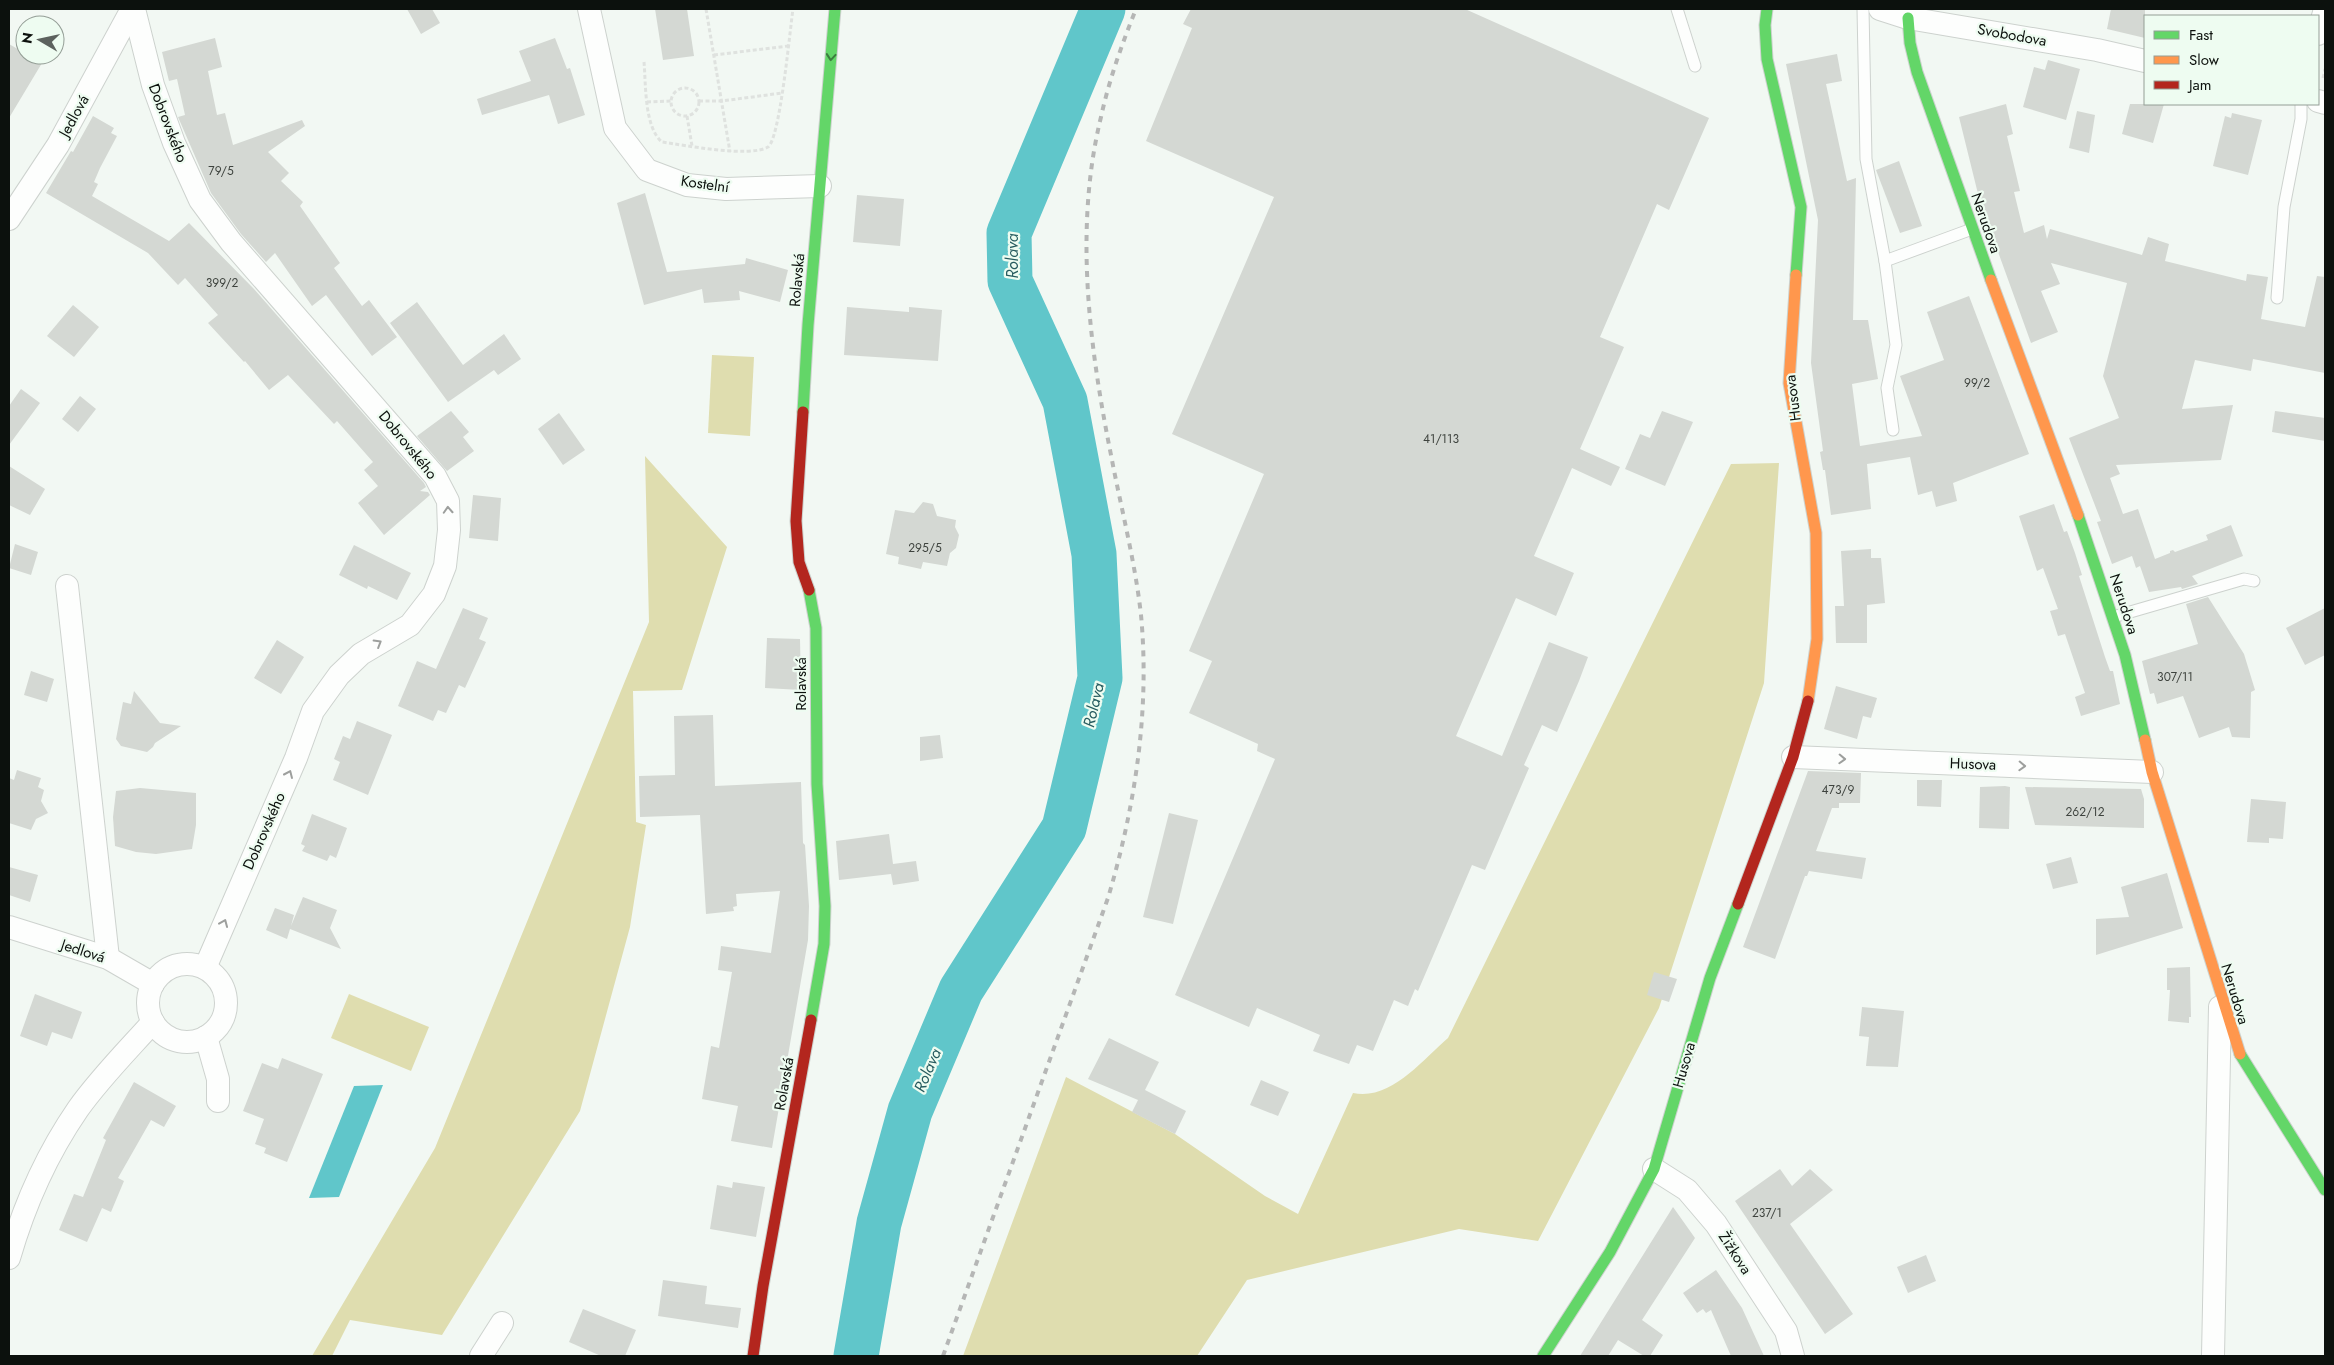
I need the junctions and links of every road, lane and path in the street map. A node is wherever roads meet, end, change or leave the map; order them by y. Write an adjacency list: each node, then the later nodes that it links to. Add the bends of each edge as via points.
1 (133, 9): 28 (street, Jedlová, via 58,145); 40 (street, Dobrovského, one-way to 1, via 314,711 339,675 361,654 410,625 434,594 445,566 448,501 435,476 231,242 200,200 174,143 153,85)
2 (589, 9): 27 (street, Kostelní, via 615,128 647,170 687,185 726,189)
3 (706, 9): 14 (path)
4 (793, 9): 13 (path)
5 (835, 9): 27 (street, Rolavská, one-way to 27)
6 (1677, 9): 17 (lane)
7 (1767, 9): 36 (street, Husova, via 1764,26 1767,59 1801,207 1789,383 1816,533 1817,639 1808,703)
8 (1864, 9): 30 (lane, via 1866,158)
9 (1880, 9): 11 (street, Svobodova)
10 (2324, 9): 12 (street)
11 (1908, 18): 15 (street, Svobodova); 29 (street, Nerudova, via 1917,72)
12 (2319, 30)
13 (788, 46): 14 (path); 18 (path)
14 (714, 55): 21 (path)
15 (2144, 61)
16 (644, 62): 22 (path)
17 (1695, 66)
18 (782, 93): 21 (path); 26 (path, via 778,126 771,144 766,148)
19 (671, 101): 20 (path, via 674,93 686,87 695,91); 22 (path); 24 (path, via 676,113)
20 (699, 101): 21 (path); 24 (path, via 695,113)
21 (722, 101): 26 (path)
22 (647, 102): 25 (path, via 656,138 662,142)
23 (2301, 105): 31 (lane, via 2284,207)
24 (686, 116): 25 (path)
25 (692, 146): 26 (path)
26 (730, 152)
27 (820, 186): 51 (street, Rolavská, via 796,521 799,562 810,590 816,628 817,784 825,906 824,944)
28 (9, 219)
29 (1972, 229): 30 (lane); 35 (street, Nerudova)
30 (1885, 261): 32 (lane, via 1896,344 1887,388)
31 (2277, 298)
32 (1893, 430)
33 (2254, 580): 35 (lane, via 2244,579)
34 (67, 586): 39 (street)
35 (2113, 617): 37 (street, Nerudova)
36 (1793, 757): 37 (street, Husova, one-way to 37); 46 (street, Husova, via 1710,978)
37 (2152, 772): 42 (street, Nerudova)
38 (9, 927): 39 (street, Jedlová)
39 (108, 958): 41 (street, Jedlová)
40 (205, 968): 41 (street, via 191,964 176,966 163,972); 44 (street, via 224,989 226,1002 221,1022)
41 (154, 984): 43 (street, via 148,1003)
42 (2220, 996): 47 (street, Nerudova, via 2237,1050); 54 (street)
43 (153, 1022): 44 (street, via 163,1034 176,1041 192,1042); 48 (street, via 110,1069 74,1116 47,1161 16,1232)
44 (206, 1037): 45 (street, via 218,1079)
45 (218, 1101)
46 (1654, 1169): 52 (street, Husova, via 1610,1252); 53 (street, Žižkova, via 1688,1190 1716,1224 1786,1331)
47 (2325, 1190)
48 (9, 1258)
49 (502, 1324): 50 (street)
50 (482, 1356)
51 (753, 1356)
52 (1543, 1356)
53 (1793, 1356)
54 (2213, 1356)

